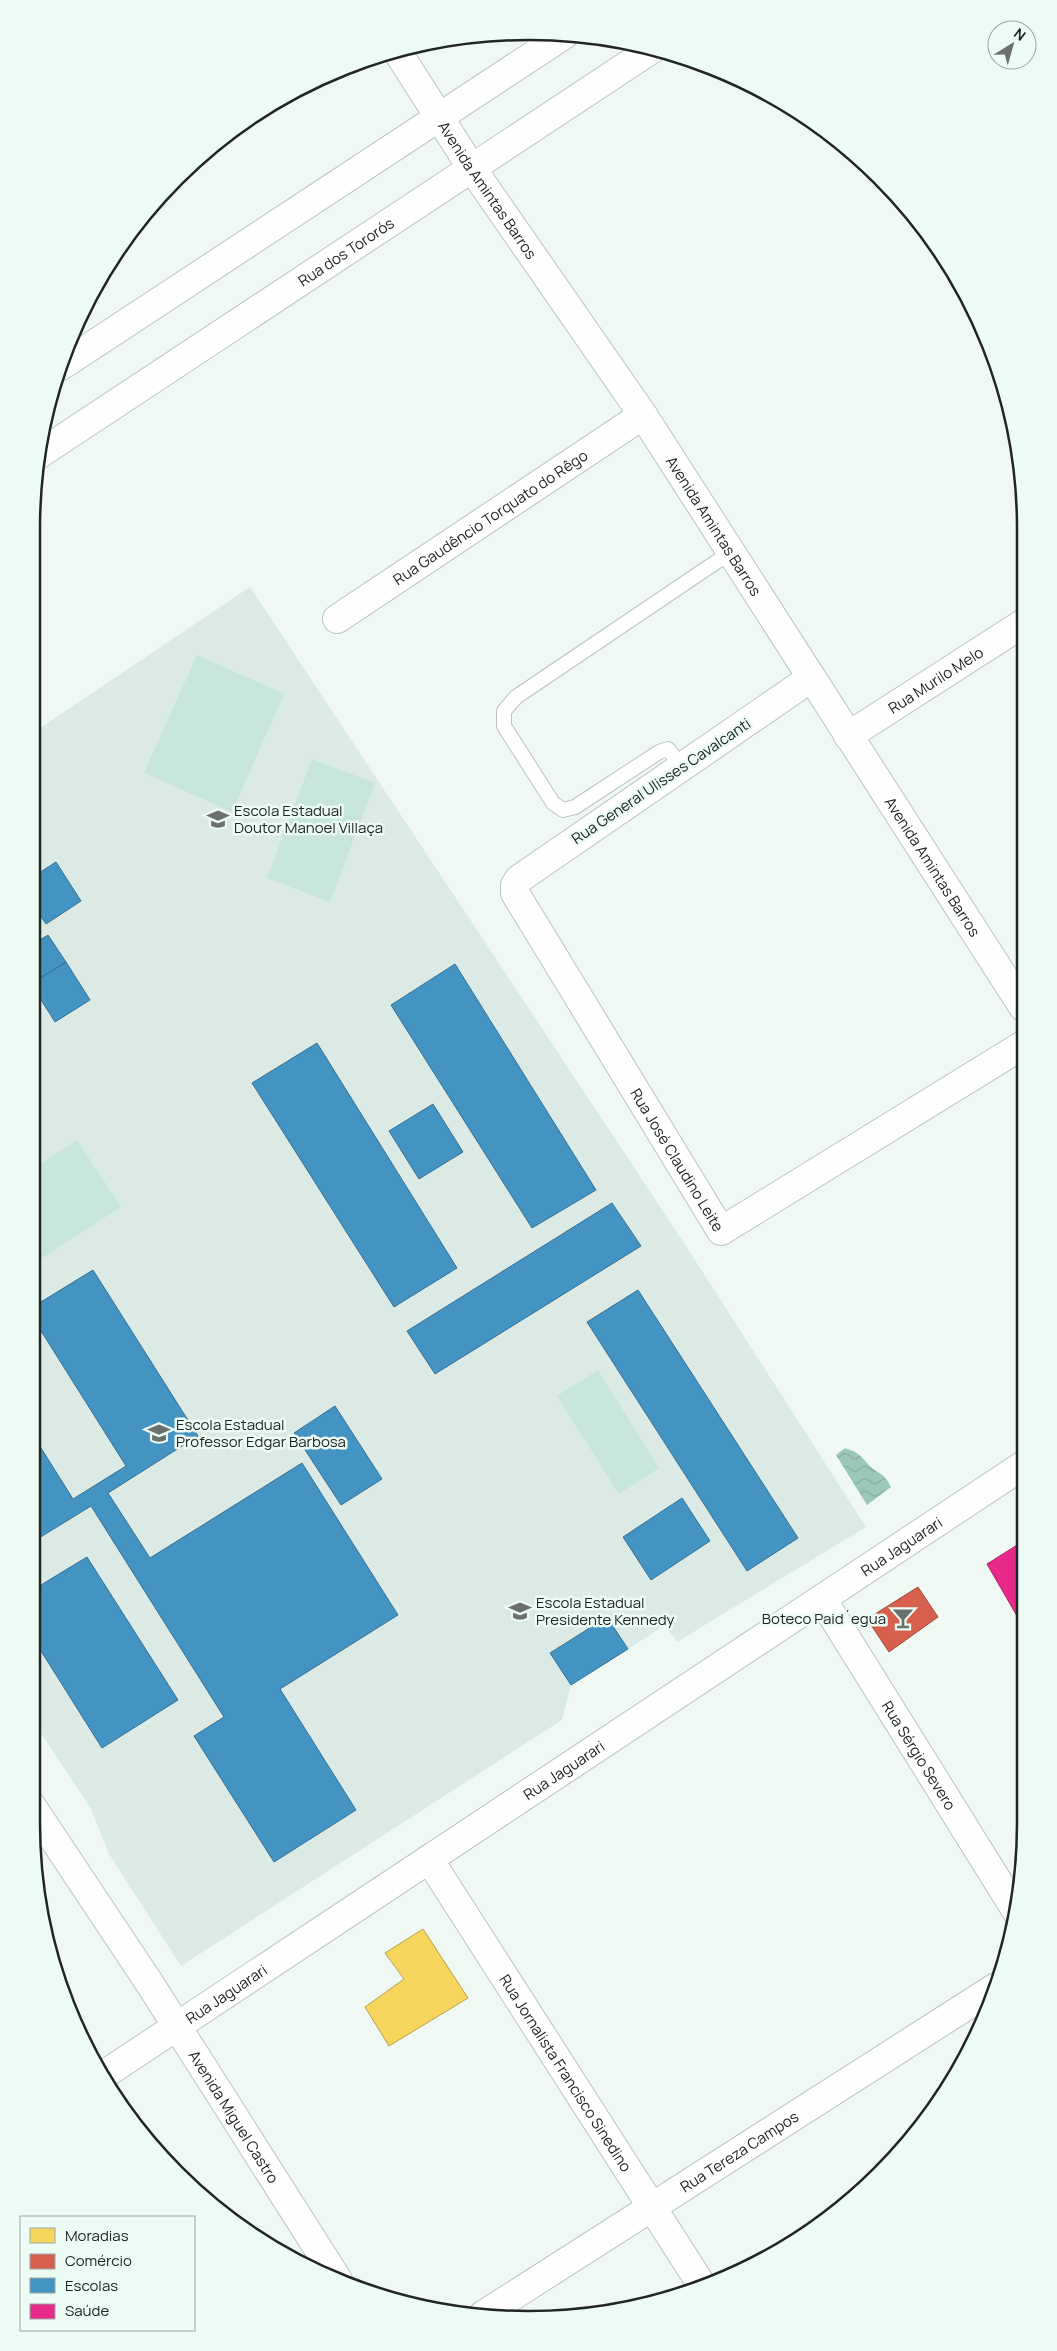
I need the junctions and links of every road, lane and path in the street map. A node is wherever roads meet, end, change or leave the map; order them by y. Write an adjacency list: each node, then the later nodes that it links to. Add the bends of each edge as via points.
1 (555, 41): 4 (street)
2 (644, 54): 5 (street, Rua dos Tororós)
3 (401, 57): 4 (street, Avenida Amintas Barros)
4 (439, 115): 5 (street, Avenida Amintas Barros); 6 (street)
5 (471, 167): 7 (street, Avenida Amintas Barros); 8 (street, Rua dos Tororós)
6 (73, 352)
7 (643, 415): 9 (street, Avenida Amintas Barros); 10 (street, Rua Gaudêncio Torquato do Rêgo)
8 (46, 449)
9 (731, 552): 12 (street, Avenida Amintas Barros); 14 (lane, via 516,697 504,710 504,726 552,803 563,810 575,807 659,752 668,749)
10 (337, 619)
11 (1017, 627): 13 (street, Rua Murilo Melo)
12 (811, 678): 13 (street, Avenida Amintas Barros); 14 (street, Rua General Ulisses Cavalcanti)
13 (848, 736): 16 (street, Avenida Amintas Barros)
14 (682, 767): 15 (street, Rua General Ulisses Cavalcanti, via 519,879)
15 (515, 887): 17 (street, Rua José Claudino Leite, via 515,893 721,1231)
16 (1017, 998)
17 (1017, 1050)
18 (1017, 1469): 19 (street, Rua Jaguarari)
19 (822, 1599): 21 (street, Rua Jaguarari); 22 (street, Rua Sérgio Severo)
20 (40, 1819): 24 (street, Avenida Miguel Castro)
21 (430, 1859): 24 (street, Rua Jaguarari); 26 (street, Rua Jornalista Francisco Sinedino)
22 (1011, 1902)
23 (985, 1995): 26 (street, Rua Tereza Campos)
24 (177, 2027): 25 (street, Rua Jaguarari); 27 (street, Avenida Miguel Castro)
25 (108, 2072)
26 (653, 2207): 28 (street, Rua Jornalista Francisco Sinedino); 29 (street, Rua Tereza Campos)
27 (331, 2269)
28 (699, 2280)
29 (492, 2309)

